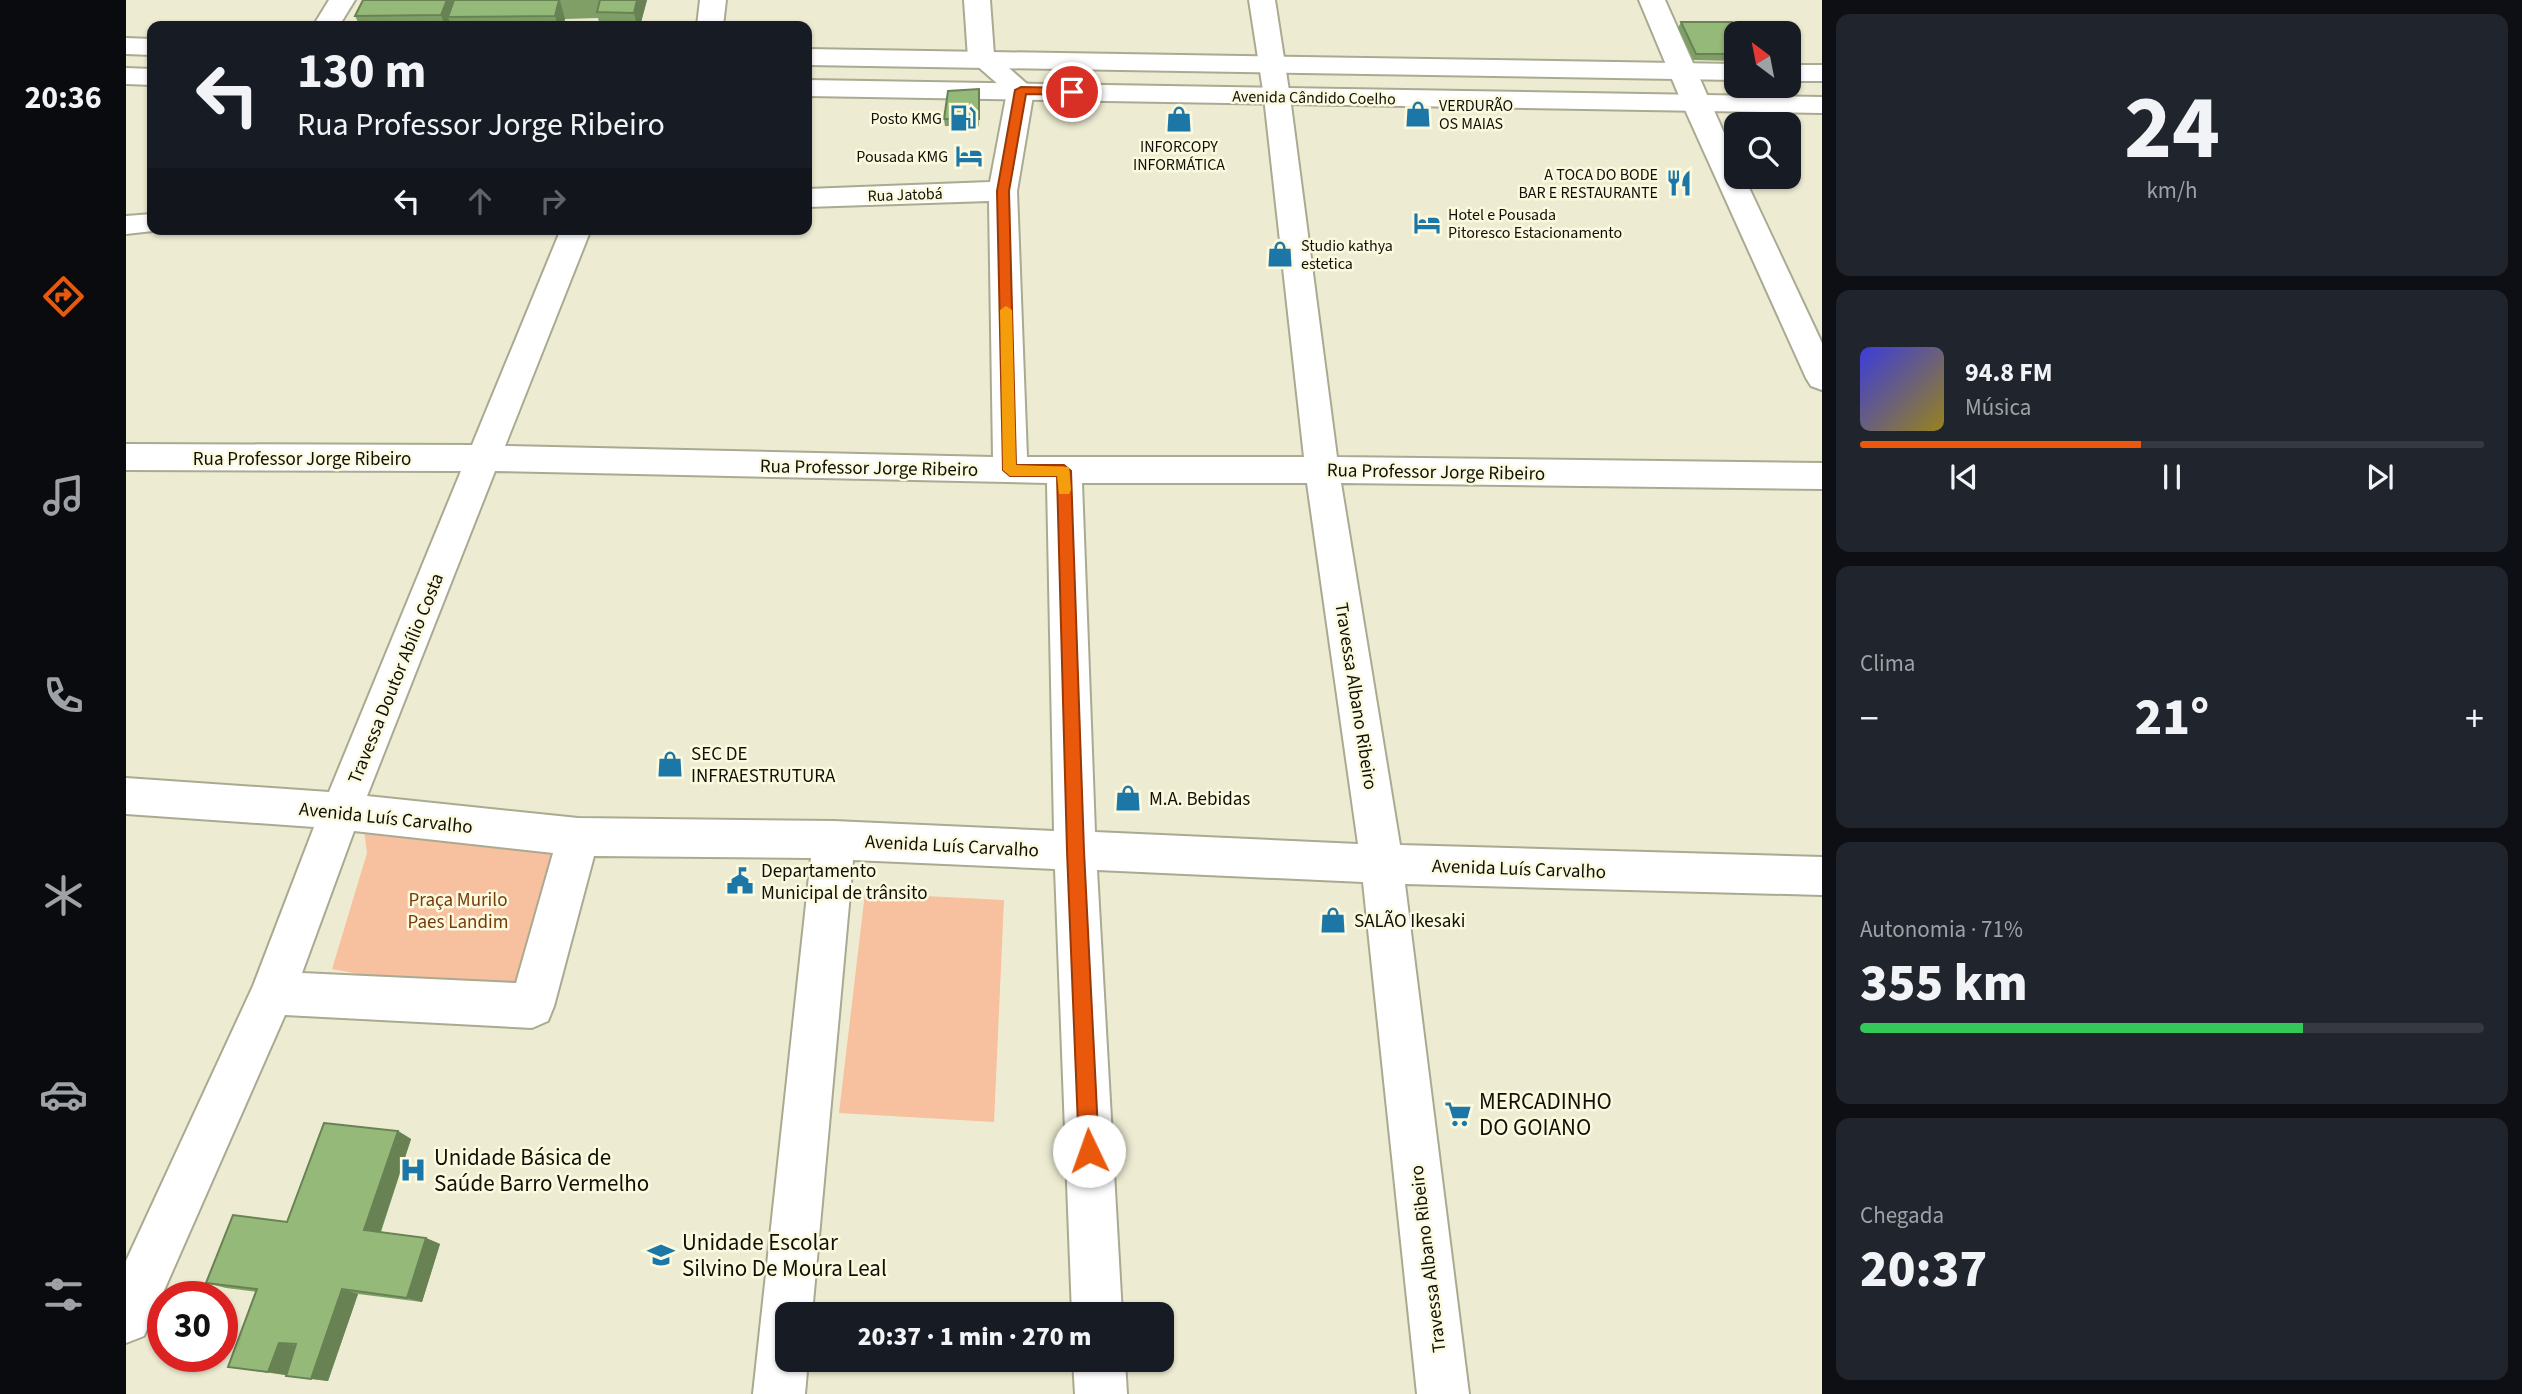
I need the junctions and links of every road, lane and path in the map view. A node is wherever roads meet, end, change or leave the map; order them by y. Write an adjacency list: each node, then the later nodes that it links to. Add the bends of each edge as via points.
1 (342, 0): 6 (street)
2 (713, 0): 7 (street)
3 (978, 0): 11 (street)
4 (1262, 0): 18 (street, Travessa Albano Ribeiro)
5 (1652, 0): 12 (street)
6 (329, 21)
7 (711, 21)
8 (126, 46): 9 (street)
9 (147, 47)
10 (812, 57): 11 (street, Avenida Cândido Coelho)
11 (981, 58): 18 (street, Avenida Cândido Coelho); 20 (street)
12 (1682, 71): 13 (street, Avenida Cândido Coelho); 18 (street, Avenida Cândido Coelho); 21 (street)
13 (1724, 72)
14 (1801, 73): 15 (street)
15 (1822, 73)
16 (126, 76): 17 (street)
17 (147, 77)
18 (1275, 81): 20 (street, Avenida Cândido Coelho); 21 (street, Avenida Cândido Coelho); 32 (street, Travessa Albano Ribeiro)
19 (812, 88): 20 (street, Avenida Cândido Coelho)
20 (1021, 90): 23 (street)
21 (1696, 103): 22 (street, Avenida Cândido Coelho); 28 (street)
22 (1822, 105)
23 (1003, 191): 24 (street, Rua Jatobá); 31 (street)
24 (812, 198)
25 (147, 223): 26 (street)
26 (126, 225)
27 (574, 235): 30 (street, Travessa Doutor Abílio Costa)
28 (1822, 378)
29 (126, 457): 30 (street, Rua Professor Jorge Ribeiro)
30 (483, 458): 31 (street, Rua Professor Jorge Ribeiro); 36 (street, Travessa Doutor Abílio Costa)
31 (1010, 470): 33 (street, Rua Professor Jorge Ribeiro)
32 (1322, 470): 33 (street, Rua Professor Jorge Ribeiro); 34 (street, Rua Professor Jorge Ribeiro); 40 (street, Travessa Albano Ribeiro)
33 (1064, 471): 39 (street)
34 (1822, 476)
35 (126, 796): 36 (street, Avenida Luís Carvalho)
36 (341, 811): 37 (street, Avenida Luís Carvalho); 42 (street, Travessa Doutor Abílio Costa)
37 (578, 838): 38 (street, Avenida Luís Carvalho); 42 (street, via 532,1006)
38 (834, 840): 39 (street, Avenida Luís Carvalho); 46 (street)
39 (1075, 851): 40 (street, Avenida Luís Carvalho); 43 (street)
40 (1382, 864): 41 (street, Avenida Luís Carvalho); 48 (street, Travessa Albano Ribeiro)
41 (1822, 876)
42 (272, 993): 44 (street, Travessa Doutor Abílio Costa)
43 (1096, 1302)
44 (126, 1318)
45 (1100, 1372): 47 (street)
46 (779, 1394)
47 (1101, 1394)
48 (1443, 1394)

